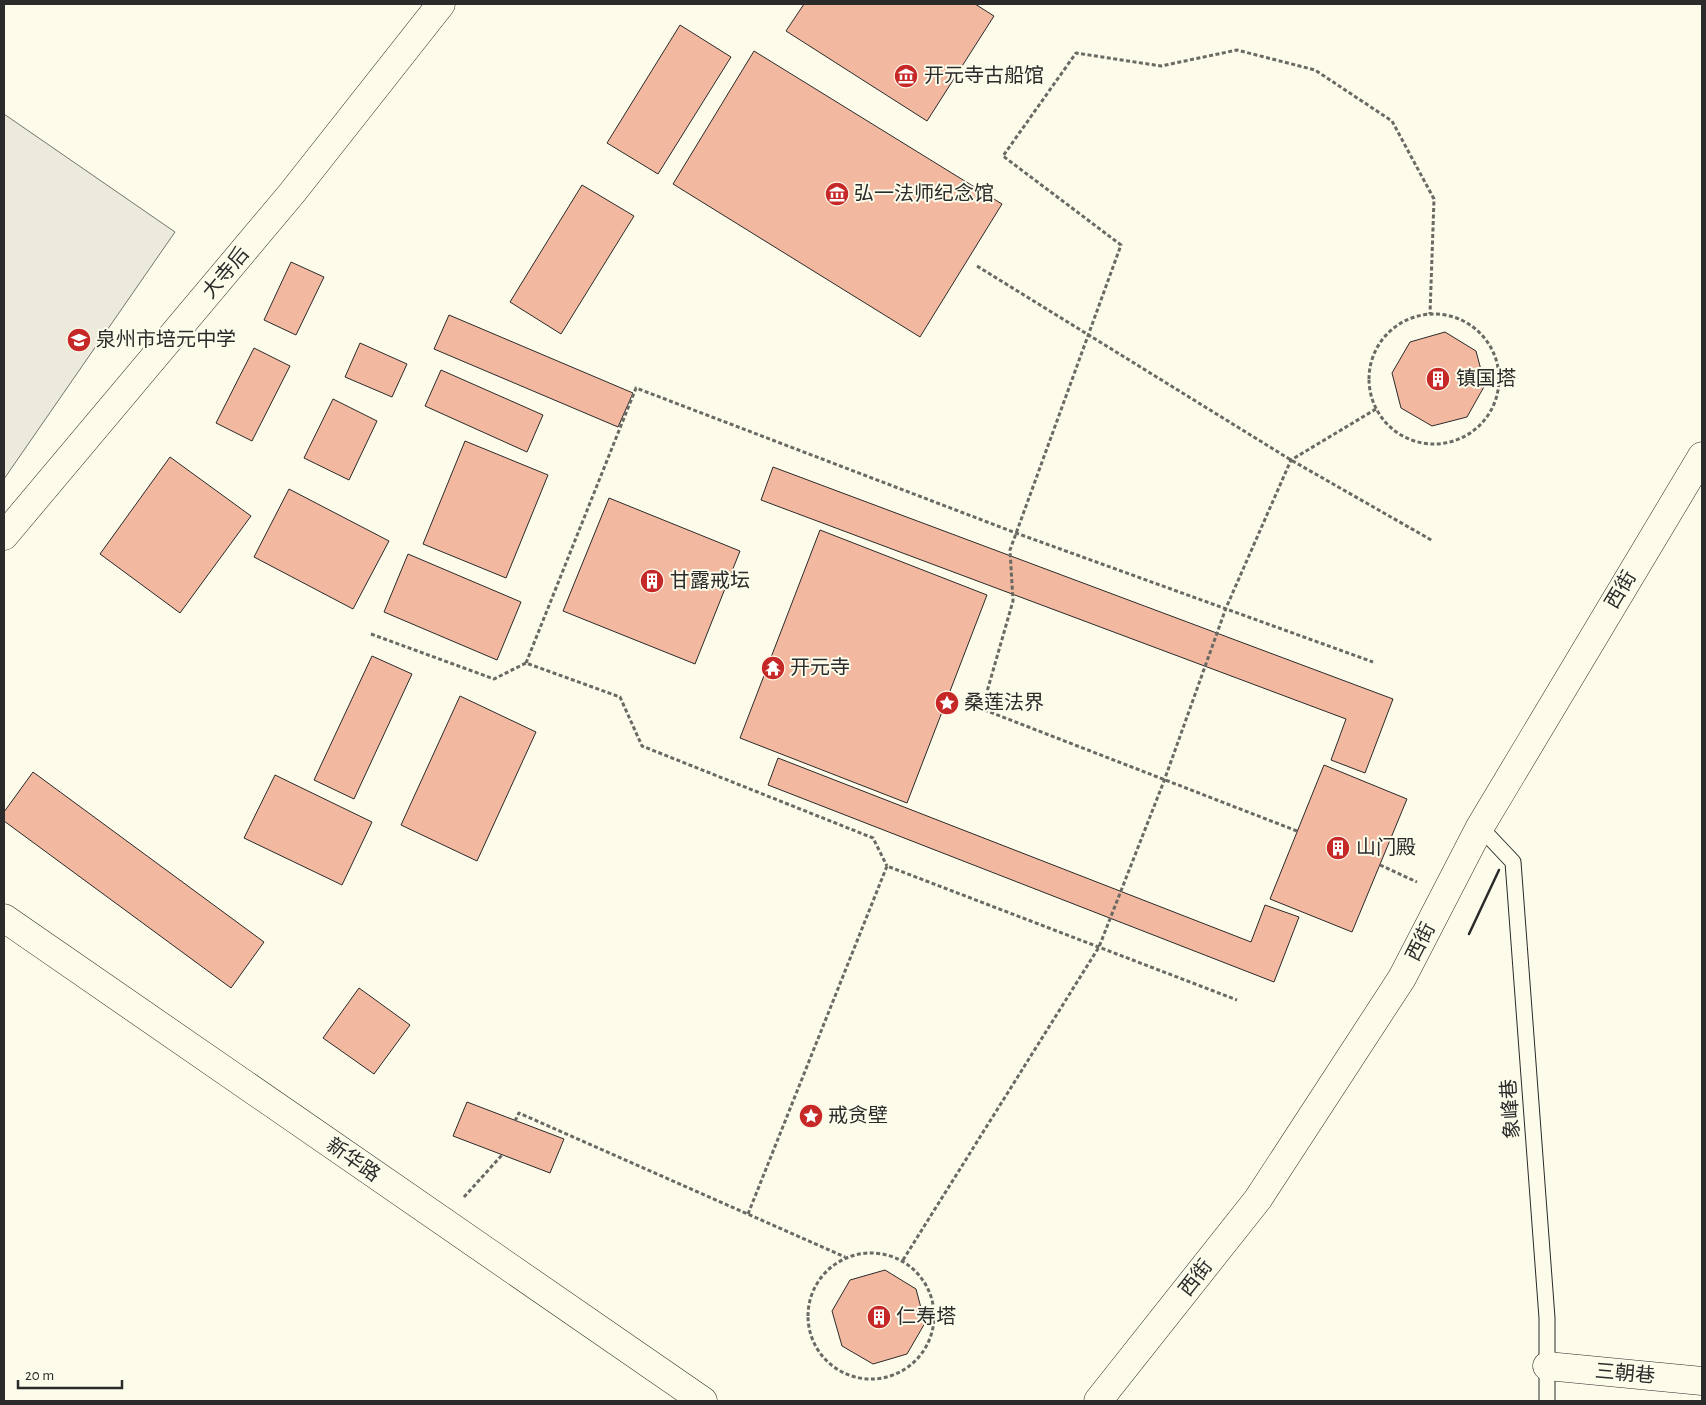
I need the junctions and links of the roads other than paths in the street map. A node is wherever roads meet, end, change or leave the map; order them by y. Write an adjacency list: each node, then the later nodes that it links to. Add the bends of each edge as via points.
1 (440, 4): 3 (street, 大寺后, via 292,194)
2 (1702, 456): 4 (street, 西街)
3 (4, 536)
4 (1480, 827): 6 (lane, 象峰巷, via 1513,862 1547,1318); 9 (street, 西街, via 1402,978 1258,1199)
5 (4, 918): 8 (street, 新华路)
6 (1547, 1366): 7 (street, 三朝巷); 10 (lane, 象峰巷)
7 (1702, 1381)
8 (703, 1401)
9 (1098, 1401)
10 (1547, 1401)

